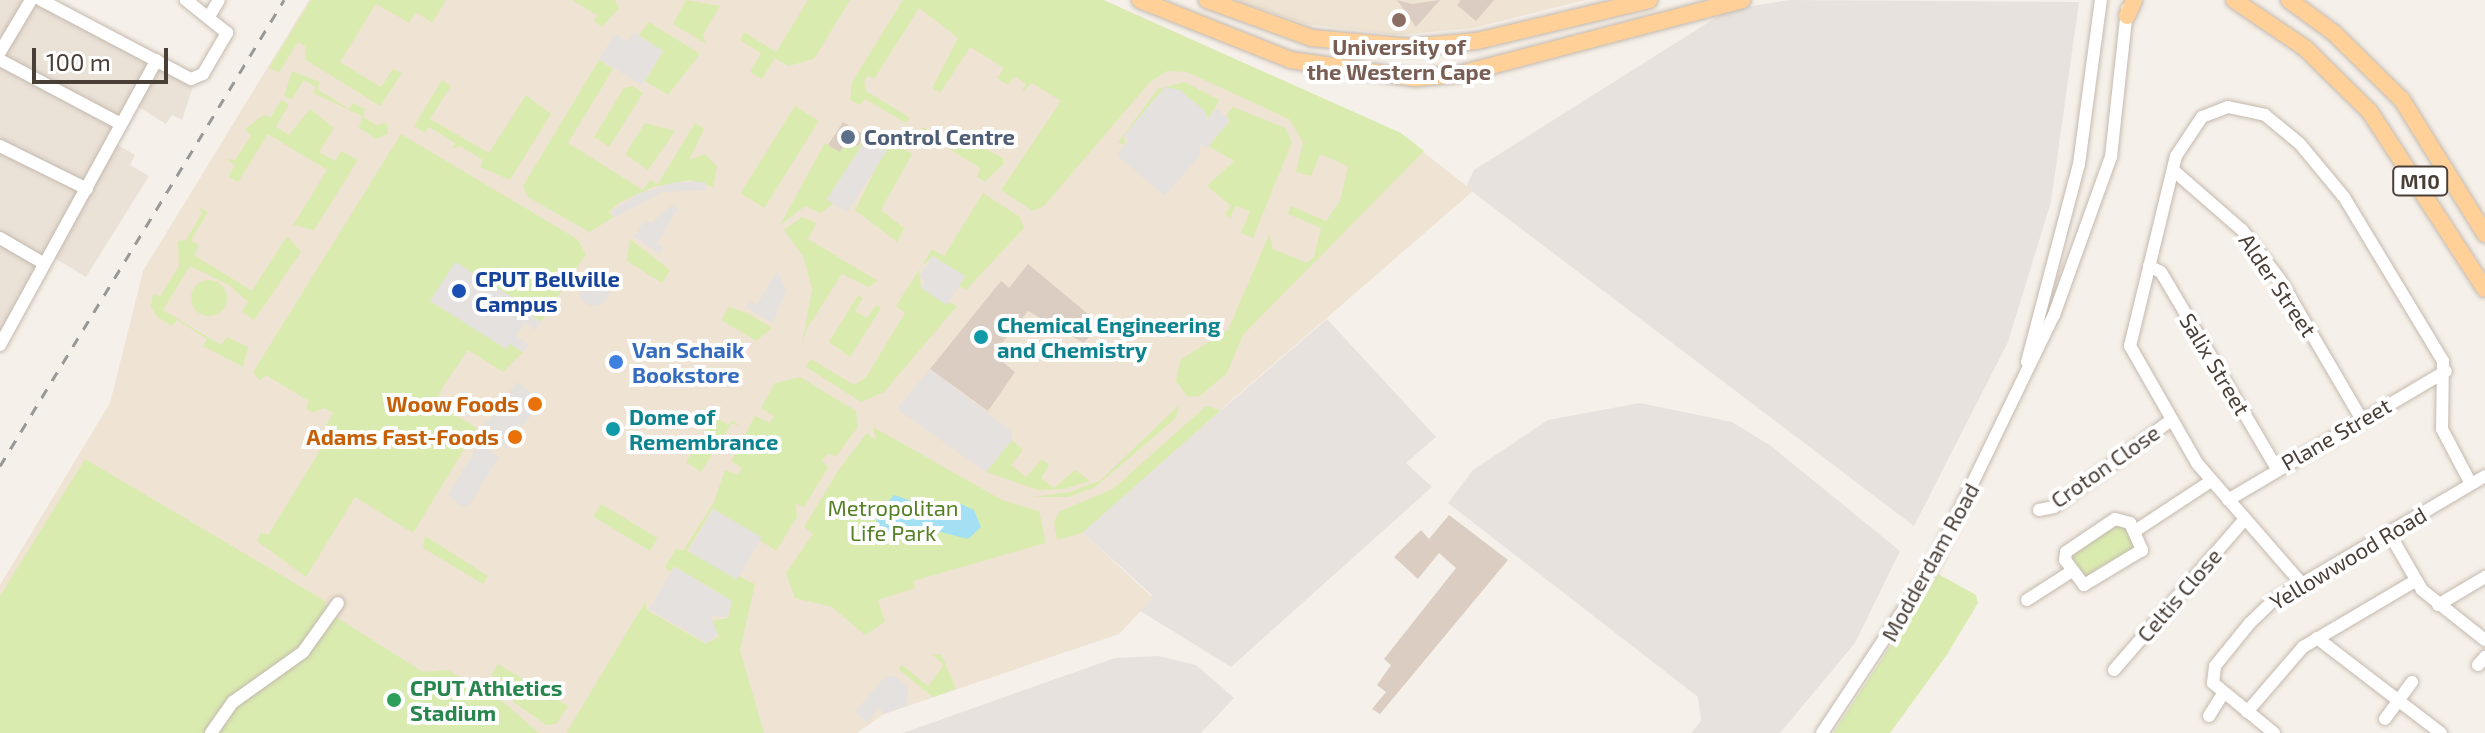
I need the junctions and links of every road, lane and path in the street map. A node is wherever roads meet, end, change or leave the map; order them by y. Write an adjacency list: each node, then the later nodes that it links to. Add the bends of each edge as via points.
1 (31, 0): 15 (street)
2 (41, 0): 17 (street)
3 (186, 0): 14 (street)
4 (219, 0): 14 (street)
5 (1140, 0): 8 (main road, via 1291,60 1415,78 1460,74)
6 (1207, 0): 7 (main road, via 1312,38 1412,47 1477,41)
7 (1649, 0)
8 (1742, 0)
9 (2101, 0): 29 (street, Modderdam Road, via 2079,164)
10 (2134, 0): 13 (main road)
11 (2234, 0): 26 (main road, M10, via 2305,48 2370,112)
12 (2289, 0): 22 (main road, M10, via 2341,39 2402,100)
13 (2127, 8): 29 (street, Modderdam Road, via 2111,157 2099,201)
14 (210, 15): 17 (street, via 227,33 203,74 191,79)
15 (0, 52)
16 (0, 60): 18 (street)
17 (157, 60): 18 (street)
18 (119, 123): 21 (street)
19 (0, 146): 21 (street)
20 (2173, 170): 25 (street); 28 (street, via 2184,136 2209,113 2240,107 2275,122 2356,214); 31 (street, Alder Street, via 2186,176 2251,241)
21 (87, 189): 24 (street)
22 (2485, 234)
23 (0, 238): 24 (street)
24 (43, 263): 27 (street)
25 (2149, 266): 30 (street, via 2130,346); 32 (street, Salix Street, via 2161,272)
26 (2485, 289)
27 (0, 345)
28 (2446, 371): 31 (street, Plane Street); 35 (street, via 2442,429)
29 (2021, 380): 58 (street, Modderdam Road, via 1932,567)
30 (2171, 420): 34 (street); 37 (street, Croton Close, via 2054,507)
31 (2362, 420): 32 (street, Plane Street)
32 (2277, 469): 36 (street, Plane Street)
33 (2485, 476): 35 (street, Yellowwood Road)
34 (2211, 481): 36 (street); 39 (street)
35 (2471, 484): 40 (street, Yellowwood Road)
36 (2228, 500): 38 (street)
37 (2039, 510)
38 (2244, 520): 44 (street); 50 (street, Celtis Close)
39 (2135, 531): 41 (street, via 2127,520 2115,519 2066,552); 41 (street, via 2142,550 2092,584 2084,585)
40 (2389, 533): 43 (street); 44 (street, Yellowwood Road)
41 (2072, 571): 45 (street)
42 (2485, 577): 47 (street)
43 (2415, 581): 47 (street); 48 (street)
44 (2302, 584): 52 (street, Yellowwood Road, via 2259,613 2215,666 2213,683)
45 (2027, 600)
46 (338, 603): 57 (street, via 303,652 233,702)
47 (2438, 605): 49 (street)
48 (2317, 638): 53 (street); 54 (street, via 2298,651)
49 (2485, 640)
50 (2114, 670)
51 (2412, 682): 53 (street)
52 (2223, 694): 54 (street); 55 (street)
53 (2398, 701): 56 (street); 60 (street)
54 (2247, 712): 59 (street)
55 (2209, 716)
56 (2385, 719)
57 (211, 733)
58 (1822, 733)
59 (2274, 733)
60 (2441, 733)

